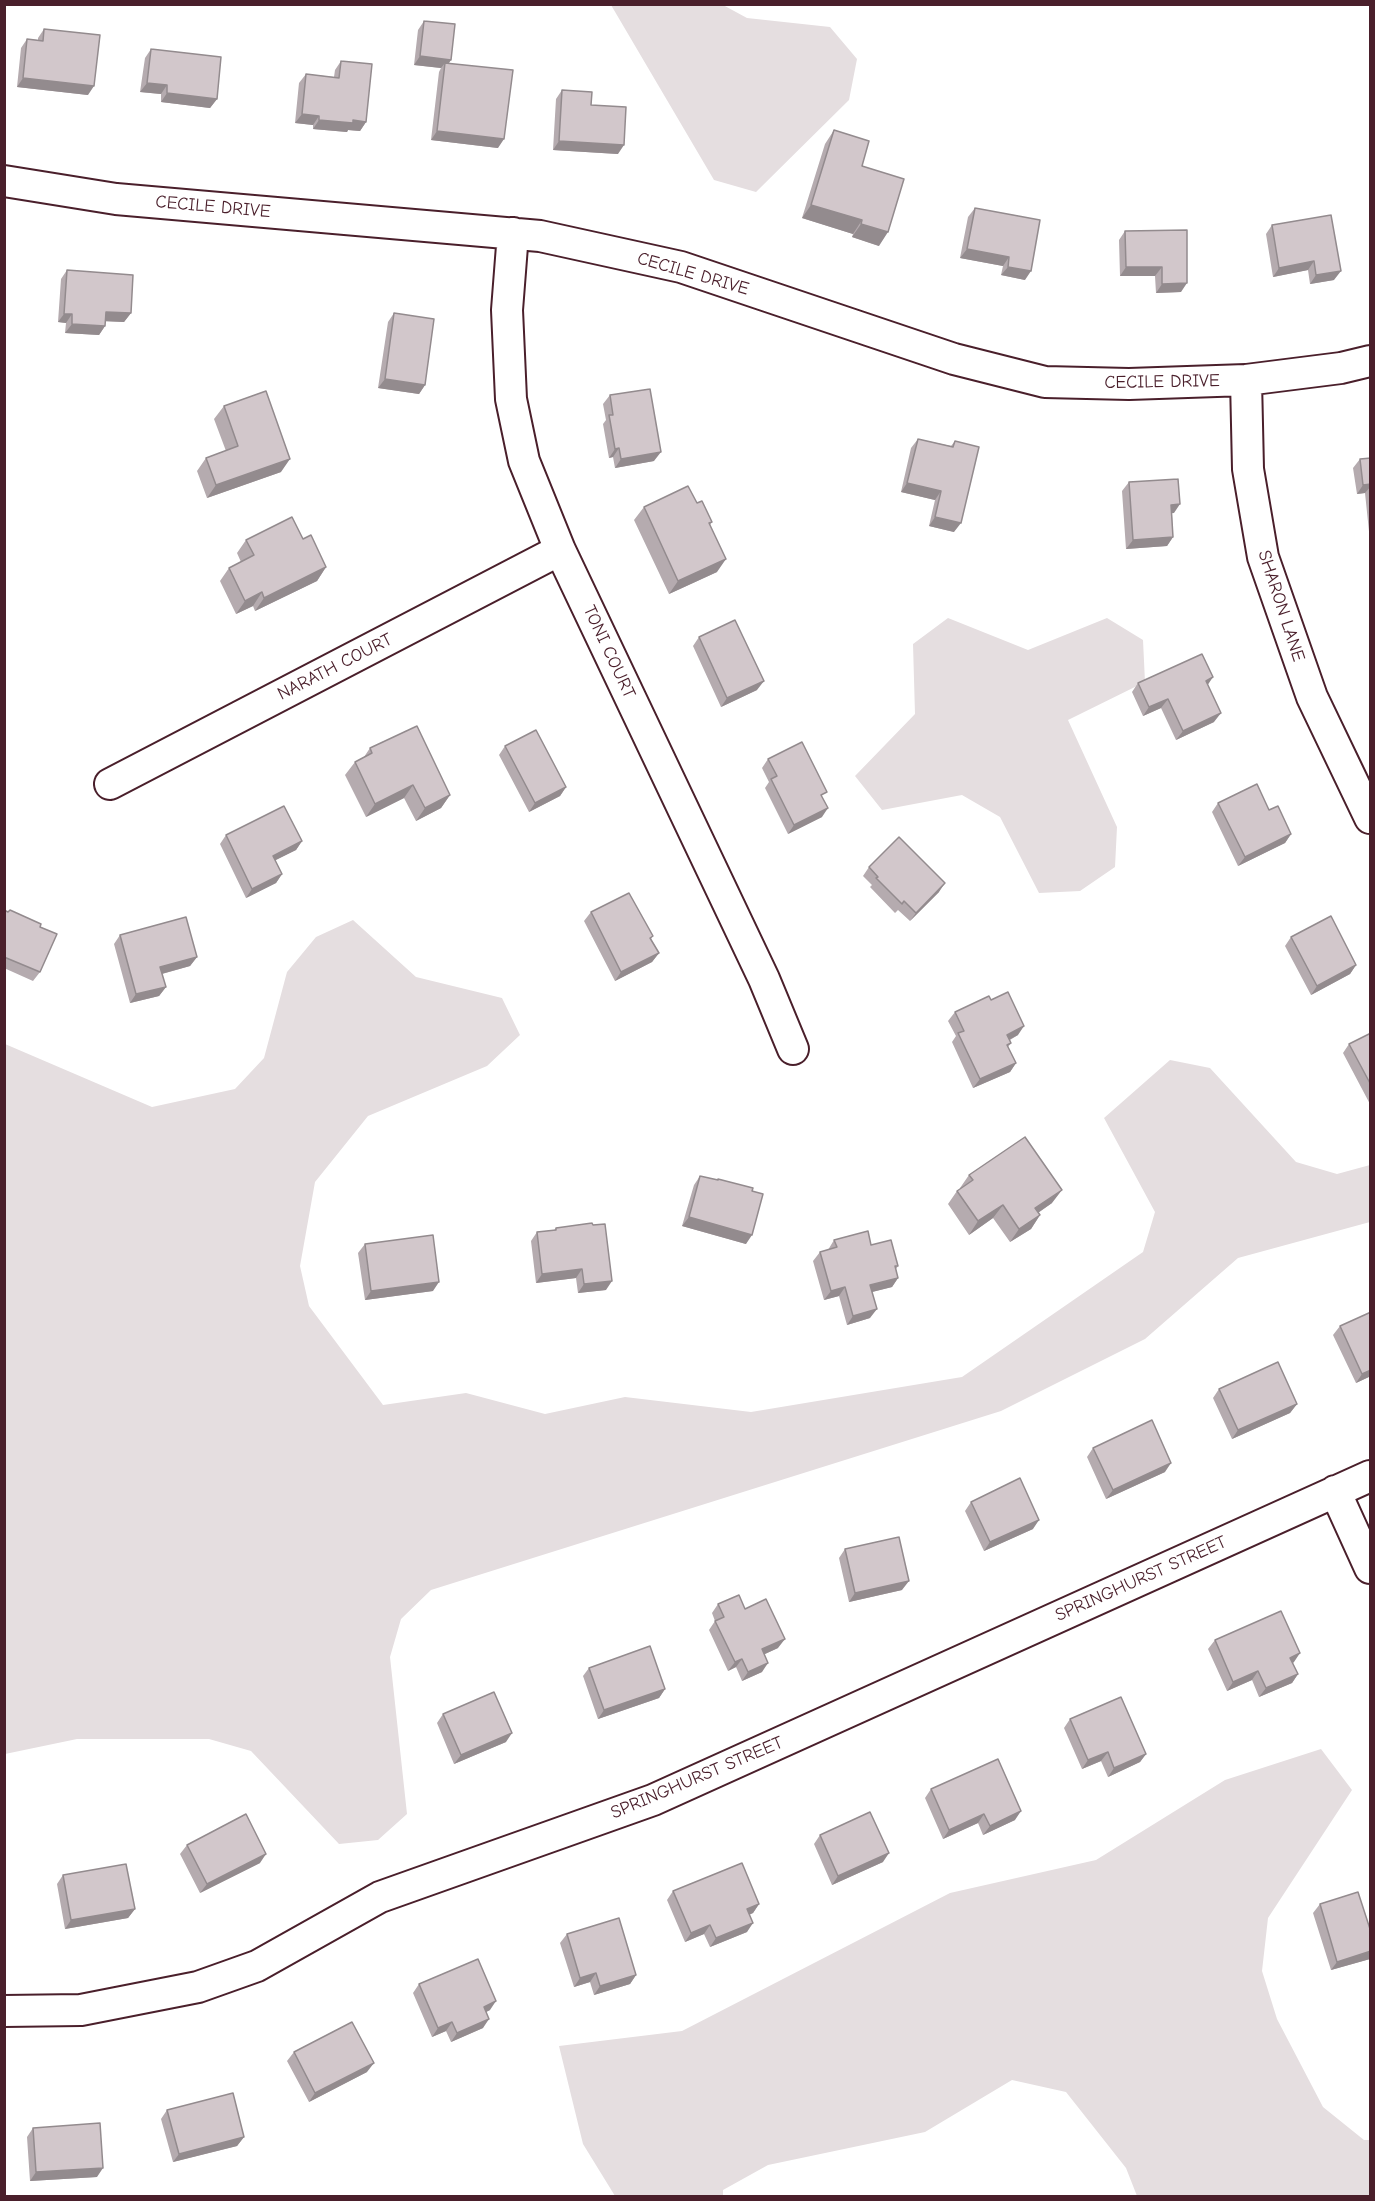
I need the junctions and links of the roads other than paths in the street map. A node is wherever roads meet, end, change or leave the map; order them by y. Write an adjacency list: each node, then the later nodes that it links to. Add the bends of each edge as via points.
1 (4, 181): 2 (street, CECILE DRIVE, via 116,199)
2 (513, 233): 4 (street, CECILE DRIVE, via 681,267 954,359 1045,382); 5 (street, TONI COURT, via 507,310 511,399 524,461)
3 (1371, 361): 4 (street, CECILE DRIVE)
4 (1246, 380): 7 (street, SHARON LANE, via 1248,469 1263,558 1312,697)
5 (560, 550): 6 (street, NARATH COURT); 8 (street, TONI COURT, via 764,979)
6 (110, 784)
7 (1371, 818)
8 (793, 1049)
9 (1371, 1476): 10 (street, SPRINGHURST STREET)
10 (1335, 1491): 11 (street); 12 (street, SPRINGHURST STREET, via 653,1800 380,1897 257,1966 198,1987 81,2010)
11 (1371, 1568)
12 (4, 2011)

